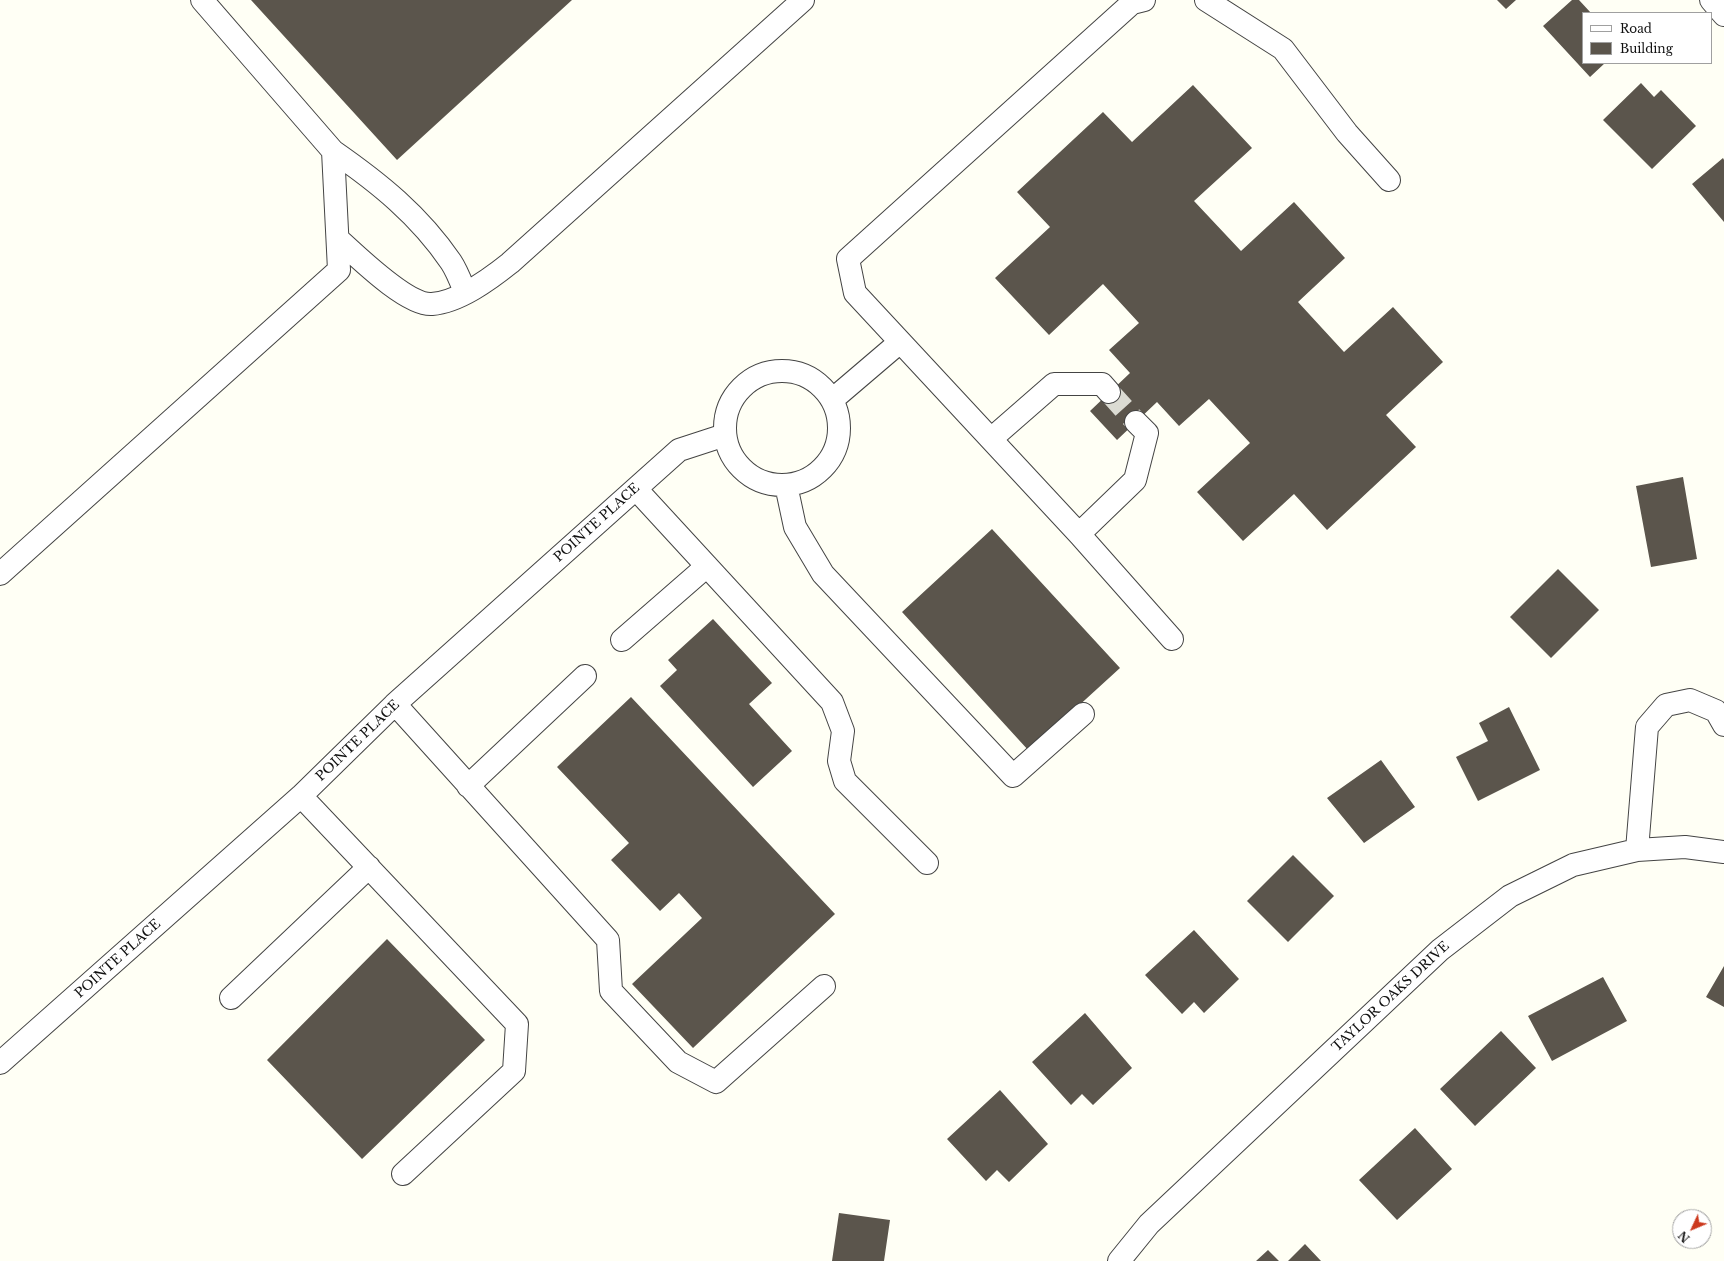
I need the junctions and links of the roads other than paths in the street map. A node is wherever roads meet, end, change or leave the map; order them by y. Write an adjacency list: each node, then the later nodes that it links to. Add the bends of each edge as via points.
1 (202, 0): 7 (street)
2 (803, 0): 10 (street, via 510,263)
3 (1144, 0): 11 (street, via 1132,3 848,259 855,293)
4 (1206, 0): 8 (street, via 1283,49 1347,133)
5 (1711, 0): 6 (street)
6 (1724, 14)
7 (334, 151): 9 (street); 10 (street, via 374,180 406,208 452,263)
8 (1389, 180)
9 (338, 239): 10 (street, via 397,289 416,301 431,304 449,300); 21 (street, via 339,270)
10 (465, 292)
11 (900, 342): 13 (street); 16 (street)
12 (1109, 392): 16 (street, via 1102,384 1054,384)
13 (832, 400): 15 (street, via 822,387 799,374 778,370 762,373 748,380 729,404 724,419); 17 (street, via 838,415 839,431 829,461 818,473 803,481)
14 (1136, 422): 19 (street, via 1147,433 1135,480)
15 (725, 435): 17 (street, via 729,451 739,466 752,477 769,484); 18 (street, POINTE PLACE, via 679,450)
16 (991, 439): 19 (street)
17 (786, 485): 26 (street, via 795,527 823,574 1013,776)
18 (636, 489): 20 (street); 25 (street, POINTE PLACE)
19 (1079, 534): 22 (street)
20 (707, 566): 23 (street); 32 (street, via 832,702 843,731 839,761 845,781)
21 (0, 574)
22 (1172, 639)
23 (622, 640)
24 (585, 676): 28 (street)
25 (395, 704): 28 (street); 29 (street, POINTE PLACE)
26 (1083, 714)
27 (1724, 725): 30 (street, via 1716,711 1690,700 1666,705 1647,726)
28 (468, 786): 34 (street, via 608,940 611,991 678,1062 716,1082)
29 (301, 796): 33 (street); 36 (street, POINTE PLACE)
30 (1637, 850): 31 (street, TAYLOR OAKS DRIVE, via 1685,847); 38 (street, TAYLOR OAKS DRIVE, via 1573,865 1510,896 1440,950 1149,1224)
31 (1724, 852)
32 (927, 863)
33 (368, 867): 35 (street); 37 (street, via 517,1024 514,1071)
34 (824, 986)
35 (232, 998)
36 (0, 1063)
37 (402, 1174)
38 (1119, 1261)

